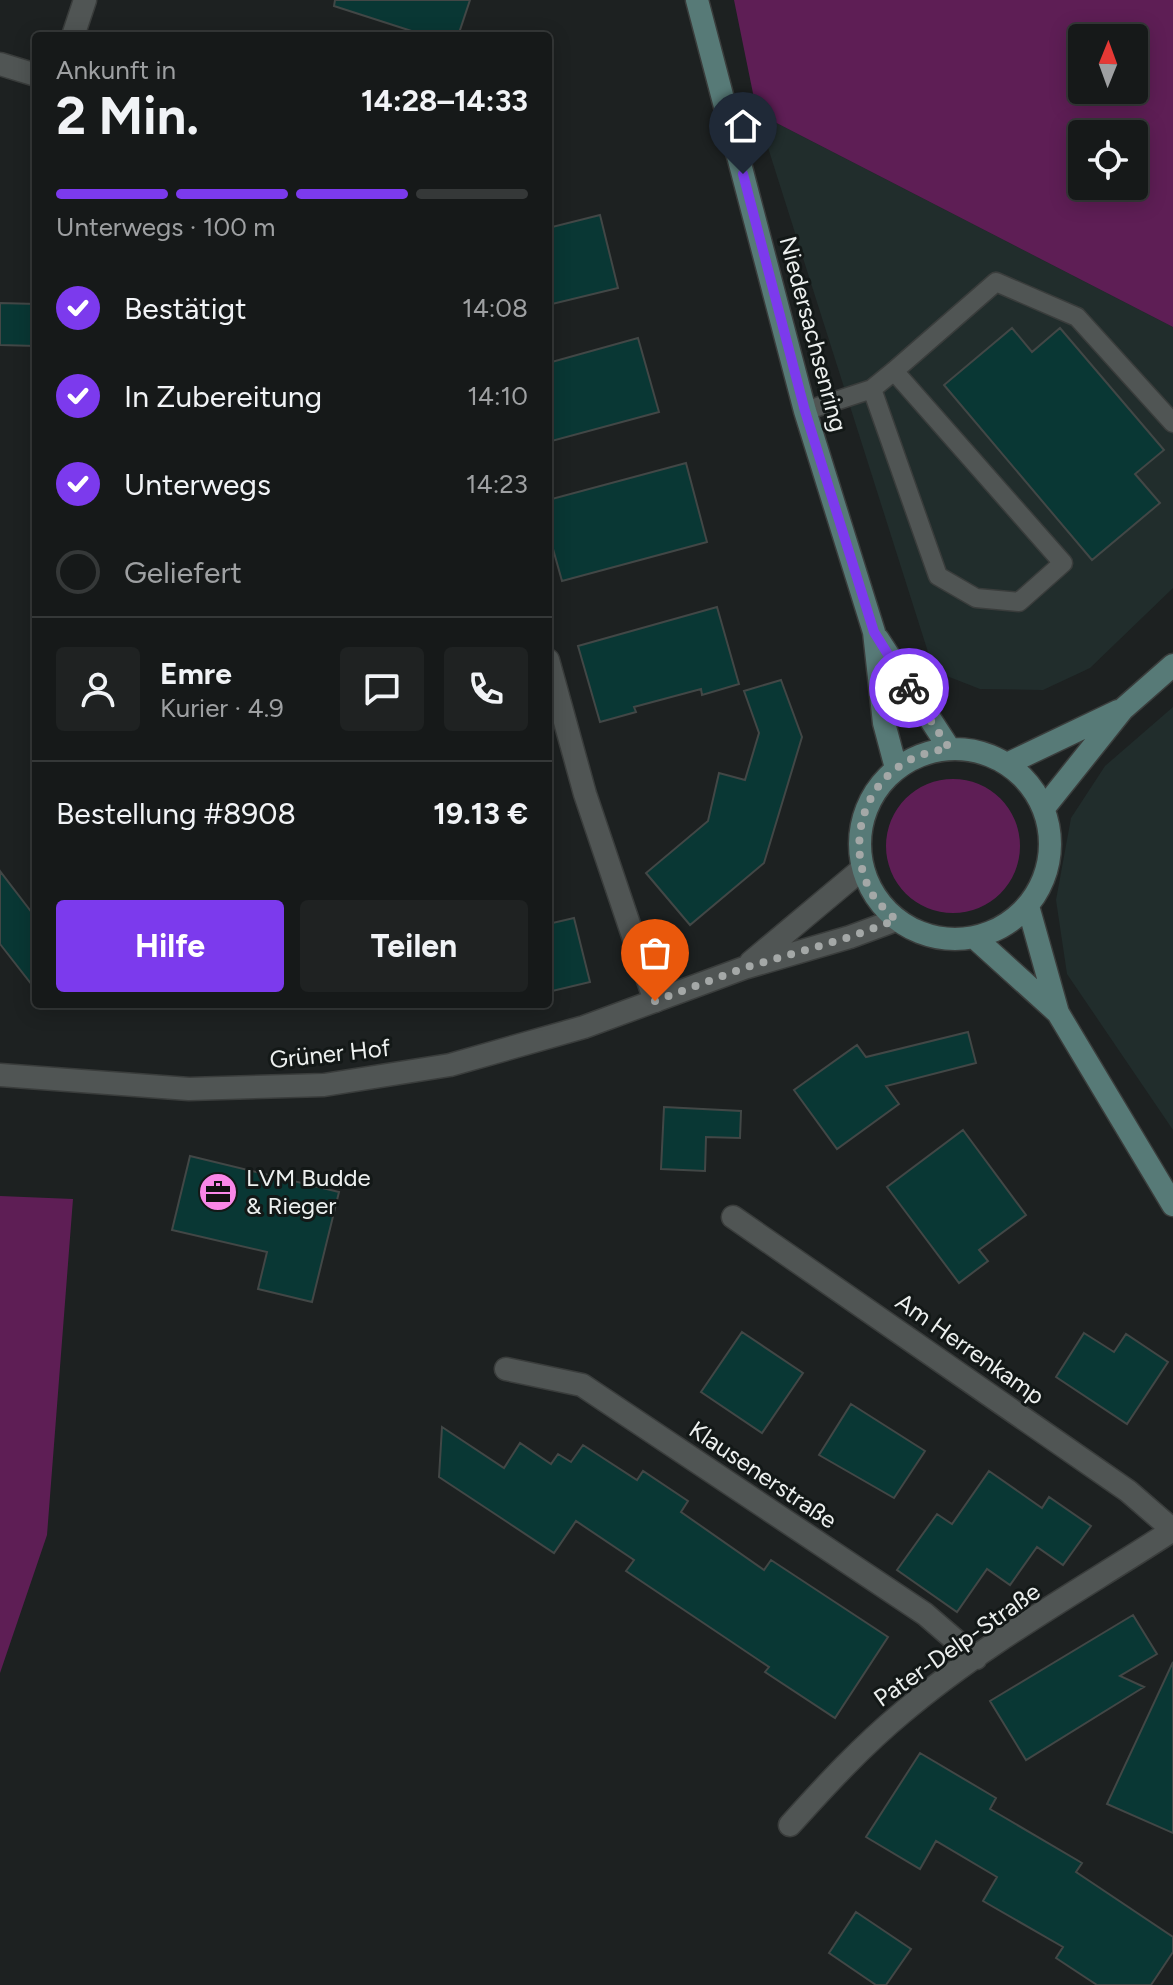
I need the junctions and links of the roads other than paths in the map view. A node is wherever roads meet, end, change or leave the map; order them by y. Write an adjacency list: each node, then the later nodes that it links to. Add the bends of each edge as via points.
1 (85, 0): 3 (street)
2 (697, 0): 8 (main road, Niedersachsenring)
3 (74, 32)
4 (0, 64): 5 (street)
5 (32, 74)
6 (894, 371): 7 (lane); 7 (lane, via 1063,563 1019,602 976,598 938,576); 9 (lane, via 996,282 1077,317)
7 (872, 389): 8 (lane)
8 (805, 411): 10 (main road, Niedersachsenring)
9 (1173, 423)
10 (874, 632): 14 (main road, Niedersachsenring); 16 (main road, Niedersachsenring, via 884,723)
11 (1173, 665): 13 (main road)
12 (552, 674): 23 (street, via 585,794)
13 (1123, 709): 15 (main road); 17 (main road)
14 (949, 748): 15 (main road, via 979,751); 16 (main road, via 921,754)
15 (1007, 764): 17 (main road, via 1029,783)
16 (896, 768): 18 (main road, via 876,788 864,813)
17 (1044, 808): 19 (main road, via 1050,860)
18 (862, 869): 20 (main road, via 874,897); 22 (street, Grüner Hof)
19 (1028, 906): 21 (main road, via 1004,926); 24 (main road)
20 (896, 920): 21 (main road, via 920,934 947,940); 22 (street, Grüner Hof)
21 (975, 938): 24 (main road)
22 (744, 968): 23 (street, Grüner Hof)
23 (655, 1001): 25 (street, Grüner Hof, via 450,1065 324,1085 189,1089)
24 (1058, 1013): 26 (main road)
25 (0, 1075)
26 (1173, 1205)
27 (733, 1217): 29 (street, Am Herrenkamp, via 1128,1491)
28 (506, 1369): 30 (street, Klausenerstraße, via 582,1385 925,1614)
29 (1173, 1530): 30 (street, Pater-Delp-Straße)
30 (976, 1658): 31 (street, Pater-Delp-Straße, via 904,1710)
31 (790, 1825)

